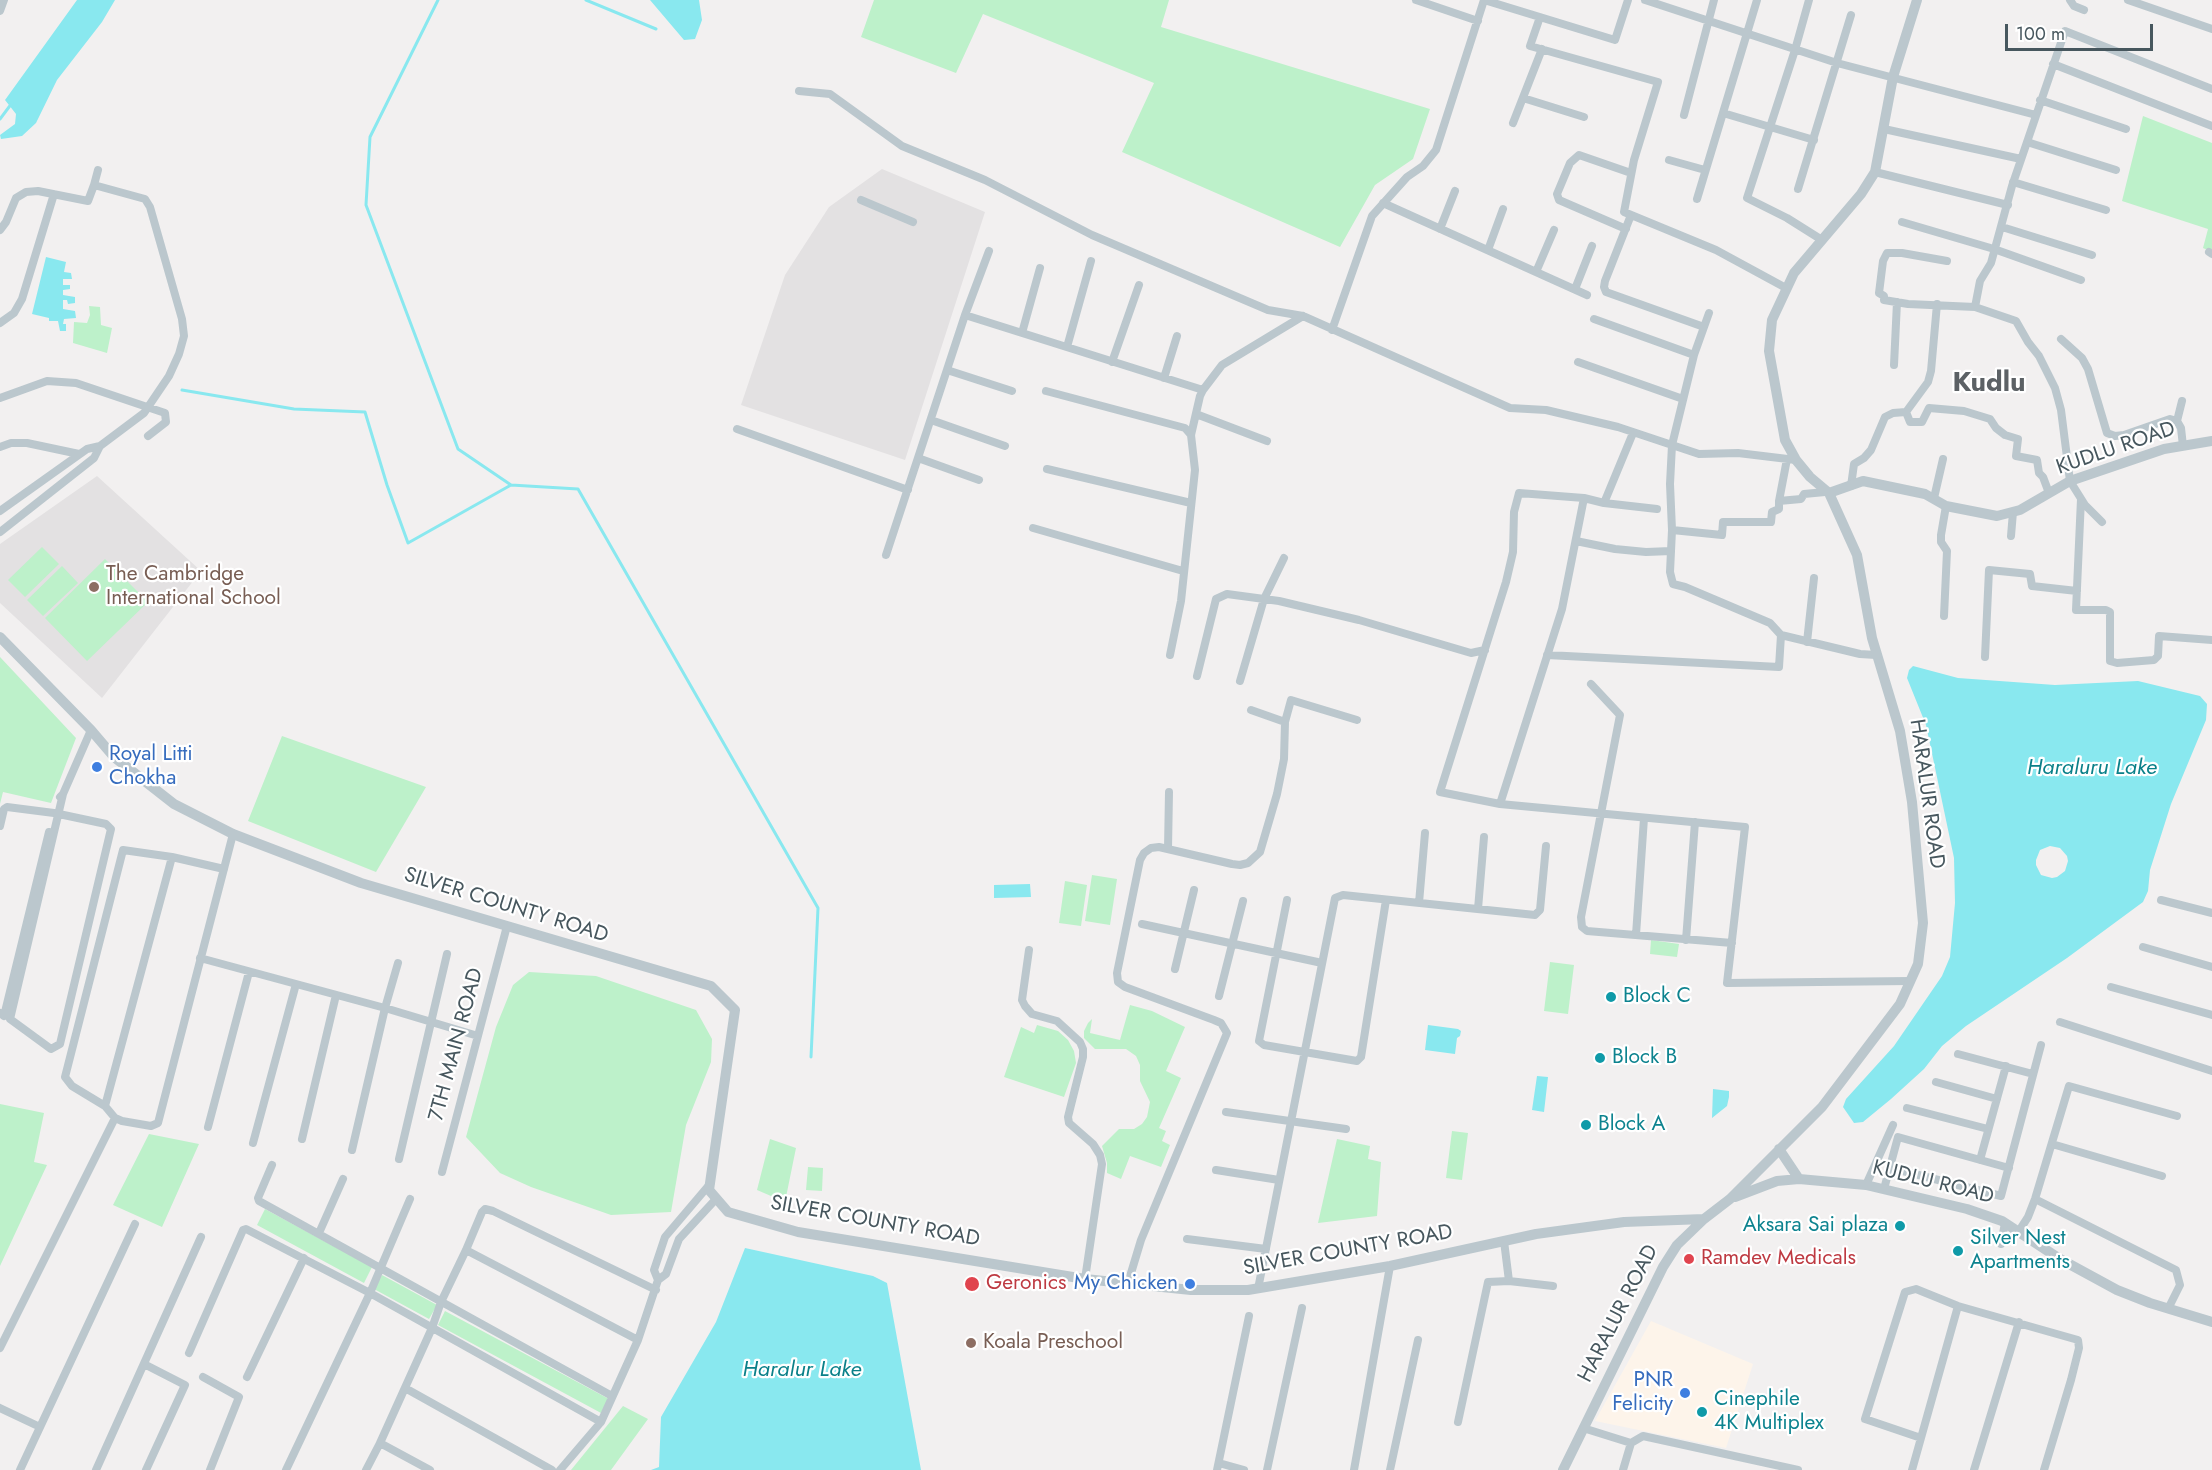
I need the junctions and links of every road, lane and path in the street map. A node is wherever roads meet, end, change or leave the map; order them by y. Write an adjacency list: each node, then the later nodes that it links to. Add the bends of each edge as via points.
1 (4, 0): 13 (street)
2 (1416, 0): 17 (street)
3 (1484, 0): 15 (street); 17 (street)
4 (1628, 0): 15 (street, via 1615,40)
5 (1644, 0): 16 (street)
6 (1714, 0): 16 (street)
7 (1757, 0): 19 (street)
8 (1809, 0): 21 (street)
9 (1917, 0): 24 (street, HARALUR ROAD)
10 (2070, 0): 12 (street)
11 (2128, 0): 18 (street)
12 (2084, 10)
13 (0, 11)
14 (1851, 15): 22 (street)
15 (1540, 17): 20 (street, via 1530,46)
16 (1709, 19): 19 (street); 30 (street)
17 (1478, 21): 54 (street, via 1436,150)
18 (2212, 29)
19 (1748, 35): 21 (street); 29 (street)
20 (1542, 49): 27 (street); 46 (street, via 1658,82)
21 (1795, 50): 22 (street); 35 (street)
22 (1837, 63): 24 (street); 38 (street)
23 (2053, 64): 25 (street, via 2065,31); 28 (street); 34 (street)
24 (1893, 77): 31 (street); 36 (street, HARALUR ROAD)
25 (2212, 89)
26 (800, 91): 86 (street, via 830,94 902,146 985,180 1092,235 1268,310)
27 (1523, 99): 32 (street); 33 (street)
28 (2040, 100): 31 (street); 37 (street)
29 (1723, 113): 35 (street); 43 (street)
30 (1683, 115)
31 (2036, 115): 39 (street)
32 (1584, 117)
33 (1513, 123)
34 (2212, 126)
35 (1770, 127): 38 (street); 66 (street, via 1747,198)
36 (1884, 129): 40 (street); 45 (street, HARALUR ROAD)
37 (2126, 129)
38 (1814, 140): 49 (street)
39 (2027, 142): 40 (street); 44 (street)
40 (2021, 159): 47 (street)
41 (1669, 160): 43 (street)
42 (98, 170): 48 (street)
43 (1705, 170): 52 (street)
44 (2116, 170)
45 (1875, 172): 55 (street); 66 (street, HARALUR ROAD)
46 (1631, 173): 58 (street, via 1624,212); 63 (street, via 1579,155 1570,163 1557,194 1559,200)
47 (2013, 182): 55 (street); 57 (street)
48 (94, 184): 51 (street, via 88,201); 107 (street, via 145,199 182,319 184,336 179,354)
49 (1798, 189)
50 (1455, 191): 62 (street)
51 (54, 194): 64 (street, via 26,192 16,198); 88 (street, via 22,299 14,313)
52 (1697, 199)
53 (861, 200): 59 (street)
54 (1383, 203): 62 (street); 90 (street, via 1372,216)
55 (2008, 205): 61 (street)
56 (1503, 209): 69 (street)
57 (2106, 210)
58 (1631, 215): 63 (street); 78 (street, via 1716,250)
59 (913, 222)
60 (1902, 222): 68 (street)
61 (2002, 227): 68 (street); 71 (street)
62 (1440, 229): 69 (street)
63 (1626, 229): 89 (street, via 1605,281 1606,292)
64 (0, 230)
65 (1554, 230): 75 (street)
66 (1822, 240): 78 (street, HARALUR ROAD)
67 (1592, 246): 79 (street)
68 (1994, 249): 76 (street); 83 (street, via 1980,281)
69 (1488, 250): 75 (street)
70 (989, 251): 85 (street)
71 (2092, 255)
72 (1091, 261): 94 (street)
73 (1947, 261): 81 (street, via 1887,254 1879,292 1884,300)
74 (1040, 268): 91 (street)
75 (1536, 272): 79 (street)
76 (2081, 280)
77 (1140, 285): 96 (street)
78 (1786, 288): 125 (street, HARALUR ROAD, via 1772,320 1769,351)
79 (1575, 289): 80 (street)
80 (1587, 295)
81 (1897, 302): 82 (street); 98 (street)
82 (1937, 304): 83 (street); 108 (street, via 1928,382)
83 (1975, 307): 129 (street, via 2016,321 2039,356 2061,410)
84 (1709, 313): 89 (street)
85 (965, 315): 91 (street); 99 (street)
86 (1303, 316): 90 (street); 101 (street, via 1222,365)
87 (1594, 319): 95 (street)
88 (0, 323)
89 (1704, 327): 95 (street)
90 (1332, 330): 113 (street, via 1510,408 1546,410)
91 (1022, 333): 94 (street)
92 (1177, 336): 100 (street)
93 (2061, 339): 111 (street, via 2088,369 2107,433 2124,435 2170,419)
94 (1067, 348): 96 (street)
95 (1694, 355): 105 (street)
96 (1112, 362): 100 (street)
97 (1578, 362): 105 (street)
98 (1894, 365)
99 (947, 370): 103 (street); 110 (street)
100 (1164, 378): 101 (street)
101 (1203, 390): 109 (street)
102 (1046, 391): 114 (street, via 1185,428)
103 (1012, 392)
104 (0, 398): 107 (street, via 46,381 60,381)
105 (1683, 399): 118 (street)
106 (2182, 401): 111 (street)
107 (150, 407): 115 (street, via 165,413 167,419); 119 (street)
108 (1906, 412): 130 (street, via 1885,417 1871,450 1854,464); 133 (street, via 1910,422 1922,422 1929,408 1983,416 2018,440 2016,456 2037,460 2038,473)
109 (1196, 414): 114 (street); 116 (street)
110 (931, 420): 120 (street); 124 (street)
111 (2177, 421): 121 (street)
112 (737, 429): 131 (street)
113 (1633, 433): 118 (street); 139 (street)
114 (1191, 435): 138 (street, via 1195,470)
115 (148, 436)
116 (1267, 441)
117 (2212, 441): 121 (street, KUDLU ROAD)
118 (1672, 445): 125 (street, via 1699,454 1738,453); 146 (street)
119 (100, 446): 123 (street); 147 (street, via 94,458)
120 (1005, 446)
121 (2183, 446): 129 (street, KUDLU ROAD)
122 (0, 447): 123 (street, via 27,443)
123 (79, 454): 142 (street)
124 (918, 458): 128 (street); 131 (street)
125 (1792, 459): 132 (street, HARALUR ROAD); 137 (street)
126 (1943, 459): 135 (street)
127 (1047, 469): 138 (street)
128 (979, 480)
129 (2070, 481): 133 (street, KUDLU ROAD); 136 (street)
130 (1851, 486): 132 (street, KUDLU ROAD); 135 (street, KUDLU ROAD, via 1863,481)
131 (908, 490): 151 (street)
132 (1827, 493): 137 (street); 165 (street, HARALUR ROAD, via 1857,555)
133 (2049, 493): 143 (street, KUDLU ROAD)
134 (1584, 498): 139 (street); 149 (street); 162 (street, via 1519,493 1514,512 1513,552)
135 (1934, 498): 140 (street, KUDLU ROAD)
136 (2081, 498): 144 (street); 155 (street)
137 (1779, 501): 146 (street, via 1771,522 1723,522 1722,535)
138 (1191, 503): 153 (street)
139 (1604, 503): 141 (street)
140 (1946, 506): 143 (street, KUDLU ROAD, via 1997,516); 157 (street, via 1941,535 1947,551)
141 (1657, 509)
142 (0, 511)
143 (2013, 512): 148 (street)
144 (2102, 522)
145 (1033, 528): 153 (street)
146 (1672, 530): 150 (street)
147 (0, 532)
148 (2011, 536)
149 (1576, 541): 150 (street, via 1615,549); 164 (street, via 1562,609)
150 (1671, 551): 158 (street, via 1673,584 1770,624)
151 (886, 555)
152 (1284, 558): 156 (street)
153 (1184, 571): 163 (street)
154 (1814, 578): 161 (street)
155 (2077, 591): 160 (street, via 2076,610 2110,612 2110,661 2154,660 2160,636); 166 (street, via 2032,586 2030,574 1989,570)
156 (1264, 599): 162 (street, via 1359,620 1471,653); 167 (street, via 1227,594 1216,599); 168 (street)
157 (1944, 616)
158 (1781, 635): 161 (street); 164 (street, via 1779,667)
159 (0, 637): 173 (street, SILVER COUNTY ROAD)
160 (2212, 640)
161 (1807, 642): 165 (street)
162 (1485, 650): 175 (street, via 1440,792)
163 (1170, 655)
164 (1547, 655): 175 (street)
165 (1876, 655): 213 (street, HARALUR ROAD, via 1900,731 1912,802 1923,923 1918,964)
166 (1985, 657)
167 (1197, 676)
168 (1240, 681)
169 (1591, 684): 176 (street, via 1620,715)
170 (1251, 710): 172 (street)
171 (1357, 720): 172 (street, via 1291,700)
172 (1285, 722): 185 (street, via 1284,759 1260,852 1240,865)
173 (91, 730): 177 (street); 182 (street, SILVER COUNTY ROAD, via 114,757 174,804)
174 (1169, 792): 185 (street)
175 (1500, 804): 176 (street)
176 (1601, 813): 178 (street); 199 (street, via 1582,927 1587,931)
177 (56, 814): 177 (street, via 106,824 111,829 60,1044 51,1049 10,1019); 180 (street, via 7,807); 219 (street, via 4,1016)
178 (1644, 818): 179 (street); 199 (street)
179 (1695, 822): 200 (street); 202 (street, via 1745,827)
180 (0, 826)
181 (1425, 833): 193 (street)
182 (233, 834): 187 (street); 197 (street, SILVER COUNTY ROAD, via 361,883)
183 (1484, 837): 194 (street)
184 (1546, 846): 194 (street, via 1539,914)
185 (1168, 849): 282 (street, via 1151,848 1140,860 1116,978 1125,987 1215,1020 1227,1033 1141,1240)
186 (172, 857): 187 (street); 232 (street); 232 (street, via 123,850 120,858 65,1077 72,1086)
187 (224, 869): 207 (street)
188 (1194, 890): 198 (street)
189 (1287, 900): 205 (street)
190 (1386, 900): 193 (street); 209 (street, via 1343,895 1335,898); 225 (street, via 1360,1060)
191 (2161, 900): 195 (street)
192 (1243, 901): 201 (street)
193 (1419, 903): 194 (street)
194 (1478, 909)
195 (2212, 914)
196 (1142, 924): 198 (street)
197 (507, 926): 223 (street, 7TH MAIN ROAD); 258 (street, SILVER COUNTY ROAD, via 711,986 735,1010)
198 (1184, 933): 201 (street); 211 (street)
199 (1635, 935): 200 (street)
200 (1686, 940): 202 (street)
201 (1232, 943): 205 (street); 217 (street)
202 (1732, 943): 213 (street, via 1727,983)
203 (2144, 947): 210 (street)
204 (1029, 950): 279 (street, via 1024,1006 1032,1014 1057,1021 1083,1049 1068,1117 1069,1123 1093,1144 1102,1164)
205 (1276, 953): 209 (street); 225 (street, via 1259,1041)
206 (447, 954): 221 (street)
207 (200, 958): 212 (street); 236 (street, via 158,1123 151,1126)
208 (398, 963): 218 (street)
209 (1322, 963): 225 (street)
210 (2212, 967)
211 (1175, 969)
212 (249, 972): 214 (street); 239 (street)
213 (1911, 981): 245 (street, HARALUR ROAD, via 1900,1004 1822,1107)
214 (296, 984): 216 (street); 243 (street)
215 (2110, 987): 220 (street)
216 (336, 995): 218 (street); 242 (street)
217 (1219, 996)
218 (385, 1008): 221 (street); 246 (street)
219 (0, 1013)
220 (2212, 1015)
221 (430, 1021): 223 (street); 247 (street)
222 (2060, 1022): 228 (street)
223 (478, 1036): 253 (street, 7TH MAIN ROAD)
224 (2041, 1045): 229 (street)
225 (1304, 1053): 237 (street)
226 (1958, 1054): 227 (street)
227 (2006, 1066): 229 (street); 231 (street)
228 (2212, 1071)
229 (2033, 1074): 250 (street)
230 (1936, 1082): 231 (street)
231 (1997, 1099): 241 (street)
232 (105, 1106): 236 (street)
233 (1907, 1108): 241 (street)
234 (1226, 1112): 237 (street)
235 (2177, 1116): 244 (street, via 2069,1086)
236 (115, 1118): 297 (street)
237 (1291, 1121): 240 (street); 257 (street)
238 (1893, 1125): 259 (street)
239 (208, 1127)
240 (1346, 1129)
241 (1988, 1129): 248 (street)
242 (302, 1139)
243 (253, 1143)
244 (2052, 1144): 254 (street); 264 (street)
245 (1779, 1149): 256 (street); 263 (street, HARALUR ROAD)
246 (352, 1150)
247 (399, 1159)
248 (1980, 1160): 250 (street); 260 (street, via 1898,1137)
249 (272, 1165): 269 (street, via 258,1200)
250 (2009, 1168): 252 (street, via 2001,1196)
251 (1216, 1170): 257 (street)
252 (1904, 1171)
253 (442, 1172)
254 (2162, 1176)
255 (343, 1179): 269 (street)
256 (1799, 1179): 259 (street, KUDLU ROAD); 263 (street, KUDLU ROAD, via 1778,1181)
257 (1279, 1180): 274 (street)
258 (710, 1184): 262 (street, SILVER COUNTY ROAD, via 709,1190); 280 (street, via 665,1237 654,1270)
259 (1866, 1185): 260 (street, KUDLU ROAD)
260 (1884, 1189): 266 (street, KUDLU ROAD, via 1967,1209)
261 (410, 1199): 278 (street)
262 (716, 1199): 279 (street, SILVER COUNTY ROAD, via 728,1212 798,1232); 280 (street, via 679,1239 666,1274)
263 (1730, 1199): 265 (street, HARALUR ROAD)
264 (2035, 1199): 268 (street); 290 (street, via 2176,1270 2180,1286)
265 (1704, 1219): 272 (street, SILVER COUNTY ROAD, via 1624,1222); 308 (street, HARALUR ROAD, via 1677,1245 1663,1267)
266 (2005, 1223): 268 (street, KUDLU ROAD); 273 (street)
267 (135, 1224): 307 (street)
268 (2019, 1231): 290 (street, KUDLU ROAD, via 2090,1277)
269 (319, 1233): 278 (street)
270 (201, 1238): 299 (street)
271 (1187, 1239): 274 (street)
272 (1504, 1241): 277 (street, SILVER COUNTY ROAD); 281 (street)
273 (2001, 1244)
274 (1266, 1249): 284 (street)
275 (466, 1250): 285 (street, via 482,1212 489,1209); 287 (street); 295 (street)
276 (304, 1258): 286 (street); 298 (street, via 243,1230); 301 (street)
277 (1390, 1266): 284 (street, SILVER COUNTY ROAD); 324 (street)
278 (379, 1267): 286 (street); 287 (street)
279 (1085, 1279): 282 (street, SILVER COUNTY ROAD)
280 (658, 1280): 285 (street)
281 (1509, 1281): 283 (street); 306 (street, via 1488,1282)
282 (1128, 1283): 284 (street, SILVER COUNTY ROAD, via 1191,1290)
283 (1553, 1286)
284 (1258, 1289)
285 (656, 1290): 295 (street)
286 (369, 1293): 294 (street); 317 (street)
287 (441, 1302): 294 (street); 303 (street)
288 (1958, 1306): 292 (street); 309 (street); 309 (street, via 1916,1289 1905,1292 1865,1419)
289 (1302, 1308): 323 (street)
290 (2168, 1309): 293 (street, KUDLU ROAD)
291 (1249, 1316): 312 (street)
292 (2019, 1322): 330 (street); 331 (street, via 2078,1340 2071,1380)
293 (2212, 1322)
294 (432, 1328): 302 (street); 305 (street)
295 (638, 1340): 303 (street)
296 (1418, 1340): 325 (street)
297 (0, 1347)
298 (189, 1353)
299 (144, 1364): 314 (street); 315 (street, via 185,1385)
300 (203, 1377): 316 (street, via 239,1397)
301 (247, 1377)
302 (405, 1388): 310 (street); 320 (street)
303 (612, 1396): 305 (street)
304 (0, 1408): 307 (street)
305 (601, 1422): 321 (street)
306 (1458, 1422)
307 (40, 1427): 313 (street)
308 (1583, 1428): 311 (street); 326 (street, HARALUR ROAD)
309 (1921, 1438): 329 (street)
310 (380, 1443): 318 (street); 319 (street)
311 (1631, 1443): 327 (street); 328 (street, via 1643,1436)
312 (1218, 1466): 322 (street)
313 (20, 1470)
314 (96, 1470)
315 (146, 1470)
316 (210, 1470)
317 (286, 1470)
318 (366, 1470)
319 (430, 1470)
320 (552, 1470)
321 (560, 1470)
322 (1244, 1470)
323 (1267, 1470)
324 (1354, 1470)
325 (1390, 1470)
326 (1563, 1470)
327 (1623, 1470)
328 (1798, 1470)
329 (1912, 1470)
330 (1974, 1470)
331 (2044, 1470)

